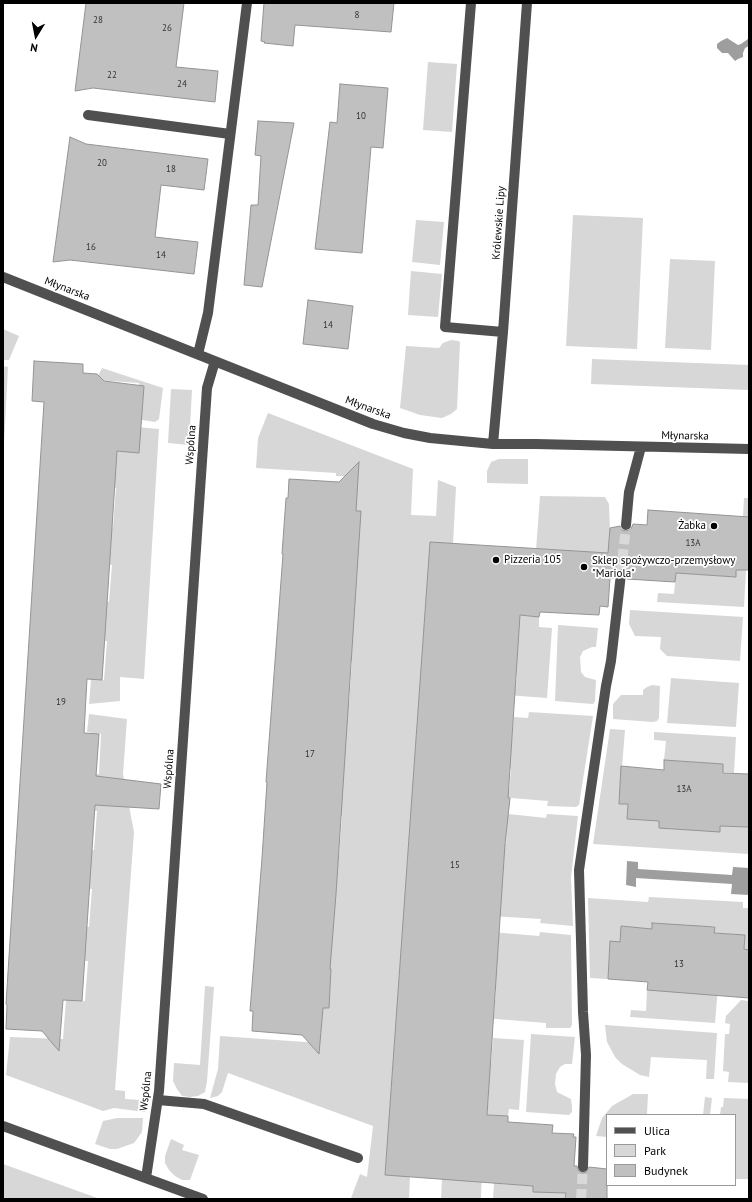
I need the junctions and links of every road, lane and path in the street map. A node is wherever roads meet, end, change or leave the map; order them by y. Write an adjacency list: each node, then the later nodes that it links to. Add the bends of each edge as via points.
1 (247, 3): 5 (street)
2 (471, 3): 7 (street, via 445,327)
3 (527, 3): 7 (street, Królewskie Lipy)
4 (88, 115): 5 (street)
5 (230, 134): 8 (street, via 208,313)
6 (3, 277): 8 (street, Młynarska)
7 (503, 332): 10 (street, Królewskie Lipy)
8 (198, 354): 9 (street, Młynarska)
9 (215, 361): 10 (street, Młynarska, via 373,424 430,438); 15 (street, Wspólna, via 207,388)
10 (493, 444): 11 (street, Młynarska)
11 (640, 447): 12 (street, Młynarska); 13 (street, via 629,492)
12 (749, 449)
13 (626, 525)
14 (621, 574): 18 (street, via 611,661 579,870 586,1055)
15 (158, 1100): 17 (street, via 204,1104); 19 (street, Wspólna)
16 (3, 1126): 19 (street)
17 (358, 1158)
18 (583, 1167)
19 (146, 1178): 20 (street)
20 (203, 1199)

